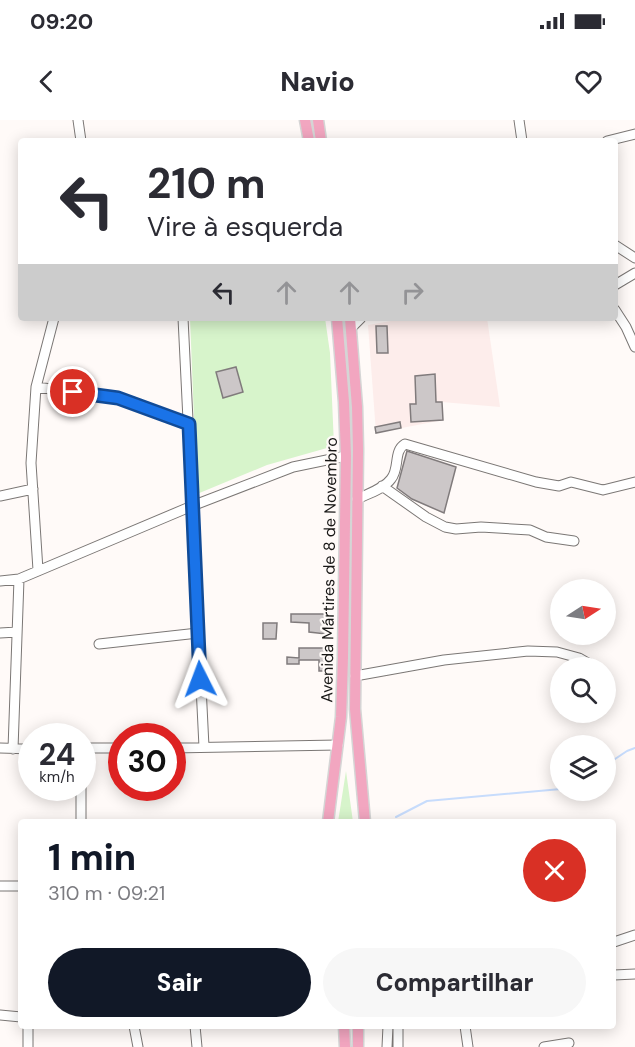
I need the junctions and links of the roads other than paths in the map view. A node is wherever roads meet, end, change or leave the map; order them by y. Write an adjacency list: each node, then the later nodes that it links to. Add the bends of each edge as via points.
1 (78, 120): 6 (street)
2 (305, 120): 7 (main road)
3 (318, 120): 8 (main road)
4 (519, 120): 9 (street)
5 (635, 134): 10 (street)
6 (81, 138)
7 (308, 138)
8 (321, 138)
9 (522, 138)
10 (618, 138)
11 (618, 247): 12 (street)
12 (635, 258)
13 (635, 273): 14 (street)
14 (618, 283)
15 (618, 315): 20 (street)
16 (53, 321): 21 (street)
17 (183, 321): 22 (street)
18 (337, 321): 23 (main road, Avenida Mártires de 8 de Novembro)
19 (350, 323): 28 (main road, Avenida Mártires de 8 de Novembro, via 357,407)
20 (635, 347)
21 (36, 387): 22 (street, via 118,398); 26 (street)
22 (189, 424): 29 (street)
23 (346, 456): 29 (street, via 293,467); 40 (main road, Avenida Mártires de 8 de Novembro, via 343,677)
24 (635, 482): 25 (street, via 603,490 571,482 559,486 405,444 398,452 393,477)
25 (382, 486): 28 (street); 30 (street, via 445,527 530,530)
26 (33, 489): 27 (street); 31 (street)
27 (0, 496)
28 (357, 499): 39 (main road, Avenida Mártires de 8 de Novembro)
29 (192, 506): 31 (street); 36 (street)
30 (574, 541)
31 (38, 570): 32 (street)
32 (19, 579): 33 (street); 34 (street)
33 (0, 581)
34 (17, 632): 35 (street); 44 (street)
35 (0, 633)
36 (198, 633): 37 (street); 41 (street)
37 (99, 644)
38 (575, 657): 39 (street, via 528,651 444,660)
39 (355, 676): 49 (main road, Avenida Mártires de 8 de Novembro)
40 (338, 746): 41 (street); 48 (main road, Avenida Mártires de 8 de Novembro)
41 (204, 747): 43 (street)
42 (0, 748): 44 (street)
43 (186, 748)
44 (14, 749): 45 (street)
45 (18, 749)
46 (81, 801): 47 (street)
47 (81, 819)
48 (328, 819)
49 (364, 819)
50 (0, 886): 51 (street)
51 (18, 886)
52 (635, 935): 53 (street)
53 (616, 941)
54 (635, 974): 55 (street)
55 (616, 975)
56 (0, 1015): 57 (street)
57 (18, 1017)
58 (28, 1029): 67 (street)
59 (135, 1029): 68 (street)
60 (195, 1029): 69 (street)
61 (344, 1029): 70 (main road)
62 (358, 1029): 71 (main road)
63 (388, 1029): 72 (street)
64 (398, 1029): 73 (street)
65 (465, 1029): 74 (street)
66 (569, 1044): 75 (street)
67 (28, 1047)
68 (138, 1047)
69 (197, 1047)
70 (345, 1047)
71 (358, 1047)
72 (387, 1047)
73 (398, 1047)
74 (468, 1047)
75 (544, 1047)

